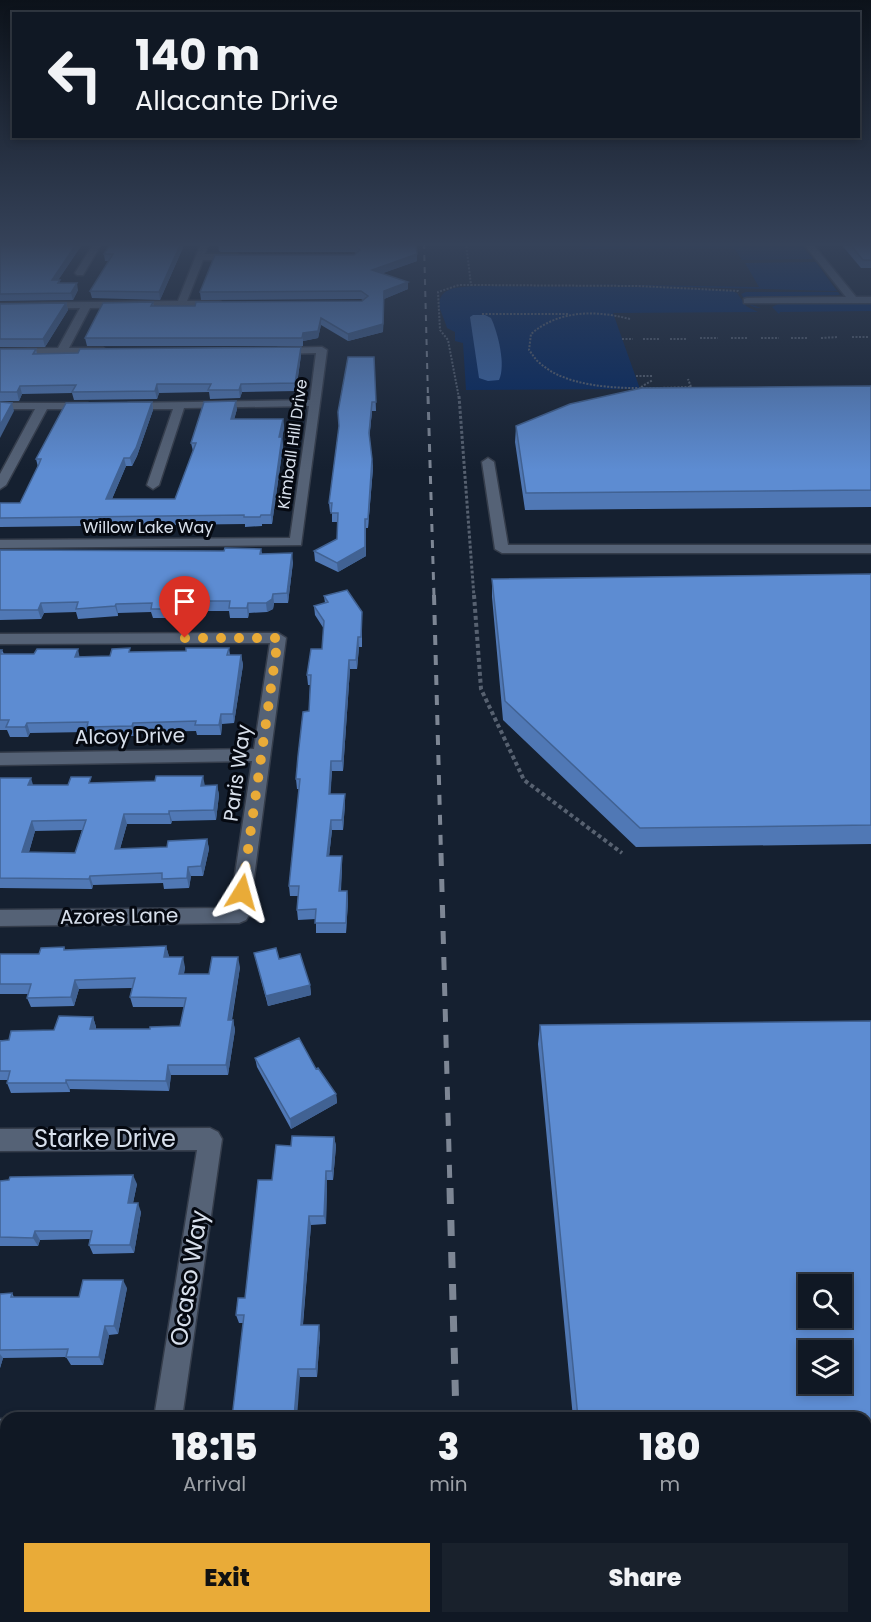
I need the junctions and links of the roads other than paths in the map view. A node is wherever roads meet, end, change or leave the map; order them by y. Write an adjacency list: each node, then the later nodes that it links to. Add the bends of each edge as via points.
1 (80, 319): 2 (street)
2 (62, 351): 3 (street); 5 (street)
3 (110, 351)
4 (263, 351): 6 (street, Kimball Hill Drive, via 322,350)
5 (0, 352)
6 (314, 403): 7 (street); 13 (street, Kimball Hill Drive)
7 (180, 405): 9 (street); 12 (street)
8 (0, 406): 9 (street)
9 (43, 406): 11 (street)
10 (488, 462): 15 (street, via 502,549)
11 (0, 485)
12 (153, 485)
13 (296, 542): 14 (street, Willow Lake Way)
14 (0, 544)
15 (871, 549)
16 (0, 639): 17 (street, Paris Way, via 278,638)
17 (261, 755): 18 (street, Alcoy Drive); 19 (street, Paris Way)
18 (0, 759)
19 (239, 915): 20 (street, Azores Lane)
20 (0, 918)
21 (210, 1139): 22 (street, Starke Drive); 23 (street, Ocaso Way)
22 (0, 1140)
23 (169, 1412)

